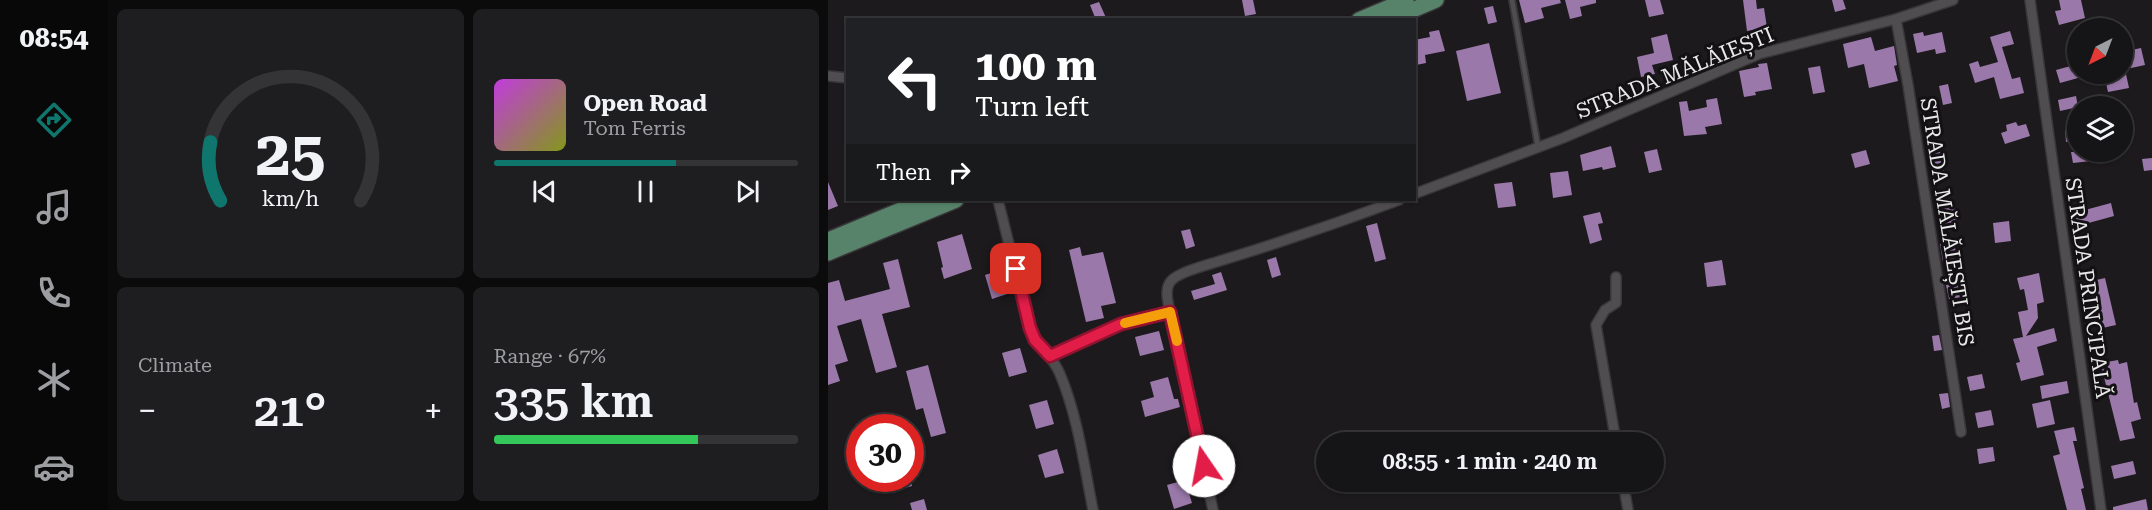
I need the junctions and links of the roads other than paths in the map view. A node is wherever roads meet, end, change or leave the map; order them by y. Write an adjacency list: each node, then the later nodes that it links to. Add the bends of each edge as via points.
1 (1406, 0): 6 (main road)
2 (1436, 0): 7 (main road)
3 (1512, 0): 11 (lane)
4 (1953, 0): 8 (street, STRADA MĂLĂIEȘTI)
5 (2030, 0): 28 (street, STRADA PRINCIPALĂ)
6 (1364, 18)
7 (1394, 18)
8 (1896, 18): 11 (street, STRADA MĂLĂIEȘTI, via 1759,54); 23 (street, STRADA MĂLĂIEȘTI BIS)
9 (828, 76): 10 (street)
10 (846, 78)
11 (1538, 147): 12 (street, STRADA MĂLĂIEȘTI)
12 (1416, 193)
13 (921, 201): 17 (main road)
14 (954, 201): 18 (main road)
15 (998, 201): 21 (street, via 1030,328)
16 (1396, 201): 20 (street, via 1176,277 1168,287)
17 (828, 240)
18 (828, 253)
19 (1616, 277): 22 (street, via 1616,303 1605,310 1596,325)
20 (1170, 312): 21 (street, via 1121,324); 26 (street)
21 (1050, 356): 25 (street, via 1071,405)
22 (1615, 432)
23 (1961, 432)
24 (1625, 492): 27 (street)
25 (1093, 510)
26 (1214, 510)
27 (1628, 510)
28 (2101, 510)

